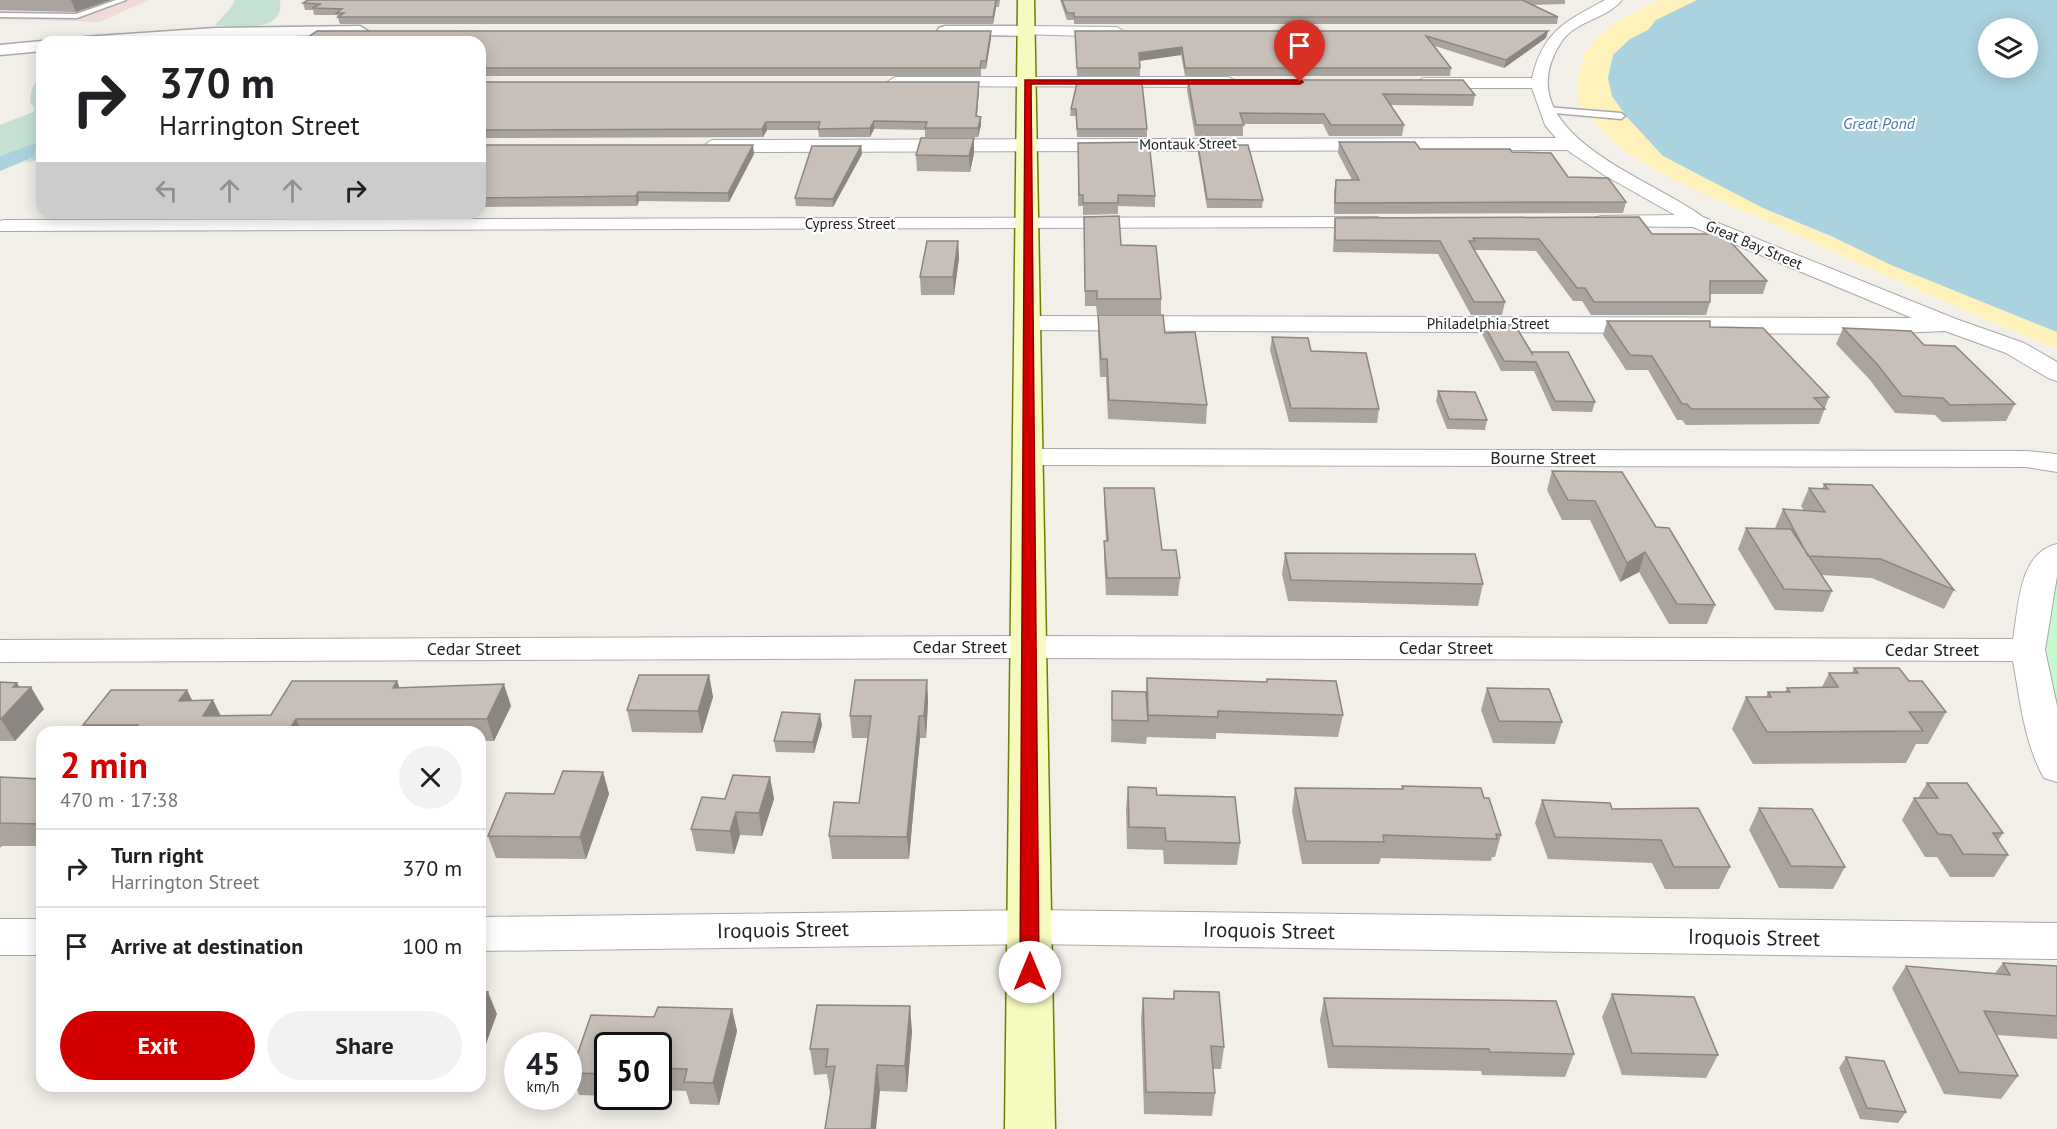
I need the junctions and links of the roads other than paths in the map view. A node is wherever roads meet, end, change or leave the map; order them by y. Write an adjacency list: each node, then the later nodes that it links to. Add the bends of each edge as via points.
1 (123, 0): 3 (lane, via 77,15)
2 (1615, 0): 7 (street)
3 (0, 15)
4 (1027, 16): 5 (street); 9 (street); 14 (main road)
5 (926, 31)
6 (1539, 31): 7 (street)
7 (1562, 31): 17 (street, via 1550,48)
8 (374, 32): 10 (street)
9 (1129, 32)
10 (172, 36)
11 (36, 47): 12 (street)
12 (0, 50)
13 (875, 82): 14 (street)
14 (1027, 82): 15 (street); 21 (main road)
15 (1240, 82)
16 (1407, 82): 17 (street)
17 (1538, 83): 18 (street, Great Bay Street)
18 (1546, 110): 19 (lane); 20 (street, Great Bay Street, via 1559,133)
19 (1621, 116)
20 (1572, 144): 21 (street, Montauk Street); 23 (street, Great Bay Street, via 1624,180 1683,208)
21 (1028, 145): 22 (street, Montauk Street); 25 (main road)
22 (694, 146)
23 (1696, 221): 24 (street); 29 (street, Great Bay Street)
24 (1579, 222)
25 (1029, 223): 26 (street, Cypress Street); 27 (street, Cypress Street); 28 (main road)
26 (1392, 223)
27 (4, 226)
28 (1028, 323): 29 (street, Philadelphia Street, via 1875,327); 31 (main road)
29 (1947, 324): 30 (street, Great Bay Street, via 2015,348)
30 (2057, 373)
31 (1028, 456): 32 (street, Bourne Street, via 2026,459); 34 (main road)
32 (2057, 464)
33 (2057, 553): 35 (street, via 2047,562 2039,580)
34 (1027, 647): 35 (street, Cedar Street); 36 (street, Cedar Street); 38 (main road)
35 (2028, 650): 37 (street, via 2042,721)
36 (0, 651)
37 (2057, 768)
38 (1029, 927): 39 (street, Iroquois Street); 42 (street, Iroquois Street); 43 (main road)
39 (486, 933)
40 (0, 937): 41 (street)
41 (36, 937)
42 (2057, 941)
43 (1030, 1129)

